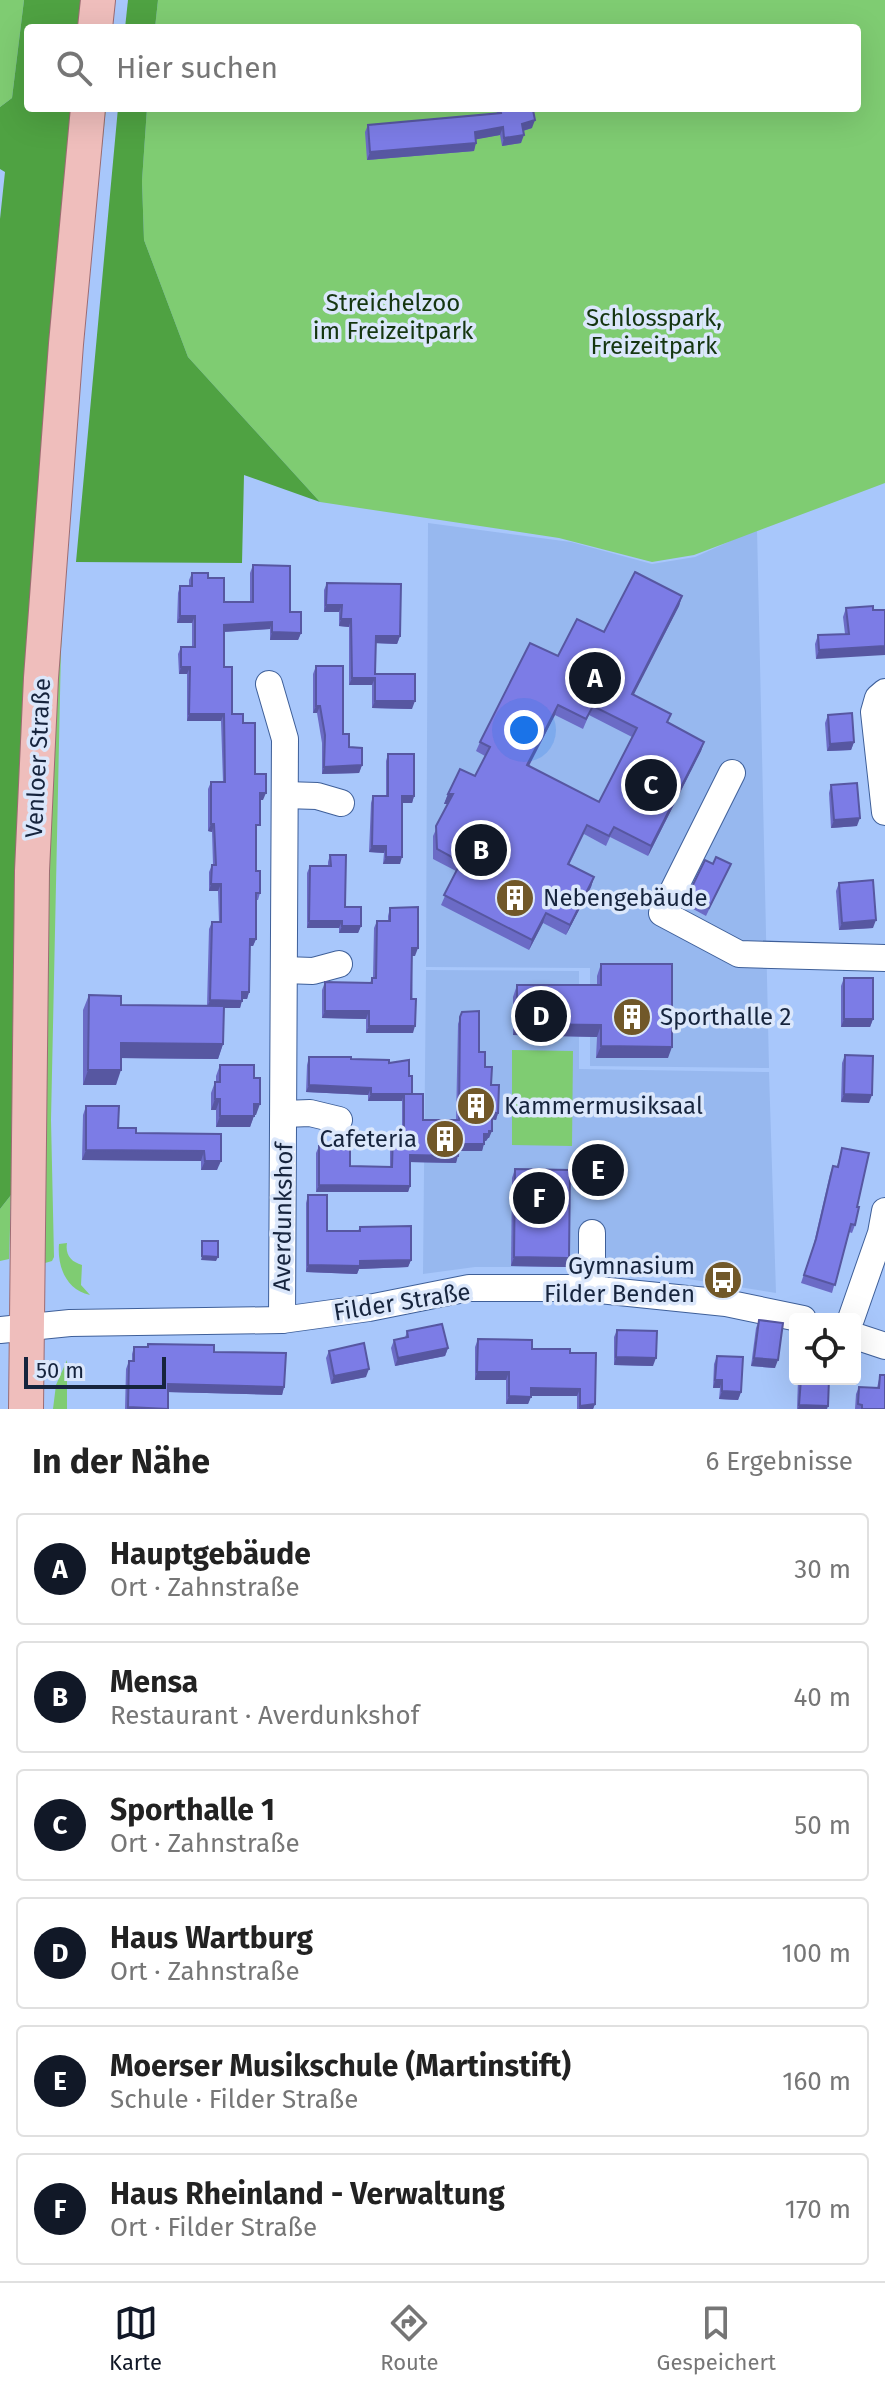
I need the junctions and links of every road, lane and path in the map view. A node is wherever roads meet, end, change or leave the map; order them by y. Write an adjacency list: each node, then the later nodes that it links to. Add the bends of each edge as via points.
1 (98, 0): 2 (main road)
2 (95, 24)
3 (88, 112): 21 (main road, Venloer Straße, via 39,722)
4 (269, 684): 7 (street, Averdunkshof, via 285,739)
5 (882, 695): 9 (street, via 874,712)
6 (732, 773): 10 (street, via 662,913 739,954)
7 (285, 795): 8 (street); 12 (street, Averdunkshof)
8 (341, 803)
9 (885, 812)
10 (885, 958)
11 (339, 964): 12 (street, via 313,971)
12 (284, 970): 13 (street, Averdunkshof)
13 (284, 1114): 14 (street, Averdunkshof); 20 (street, Averdunkshof)
14 (339, 1120)
15 (885, 1211): 18 (street)
16 (592, 1233): 17 (street)
17 (592, 1289): 19 (street, Filder Straße, via 726,1303); 20 (street, Filder Straße, via 469,1288)
18 (853, 1313)
19 (789, 1316)
20 (282, 1320): 21 (street, Filder Straße)
21 (14, 1328): 24 (main road, Venloer Straße)
22 (861, 1338): 23 (street)
23 (885, 1346)
24 (26, 1409)

